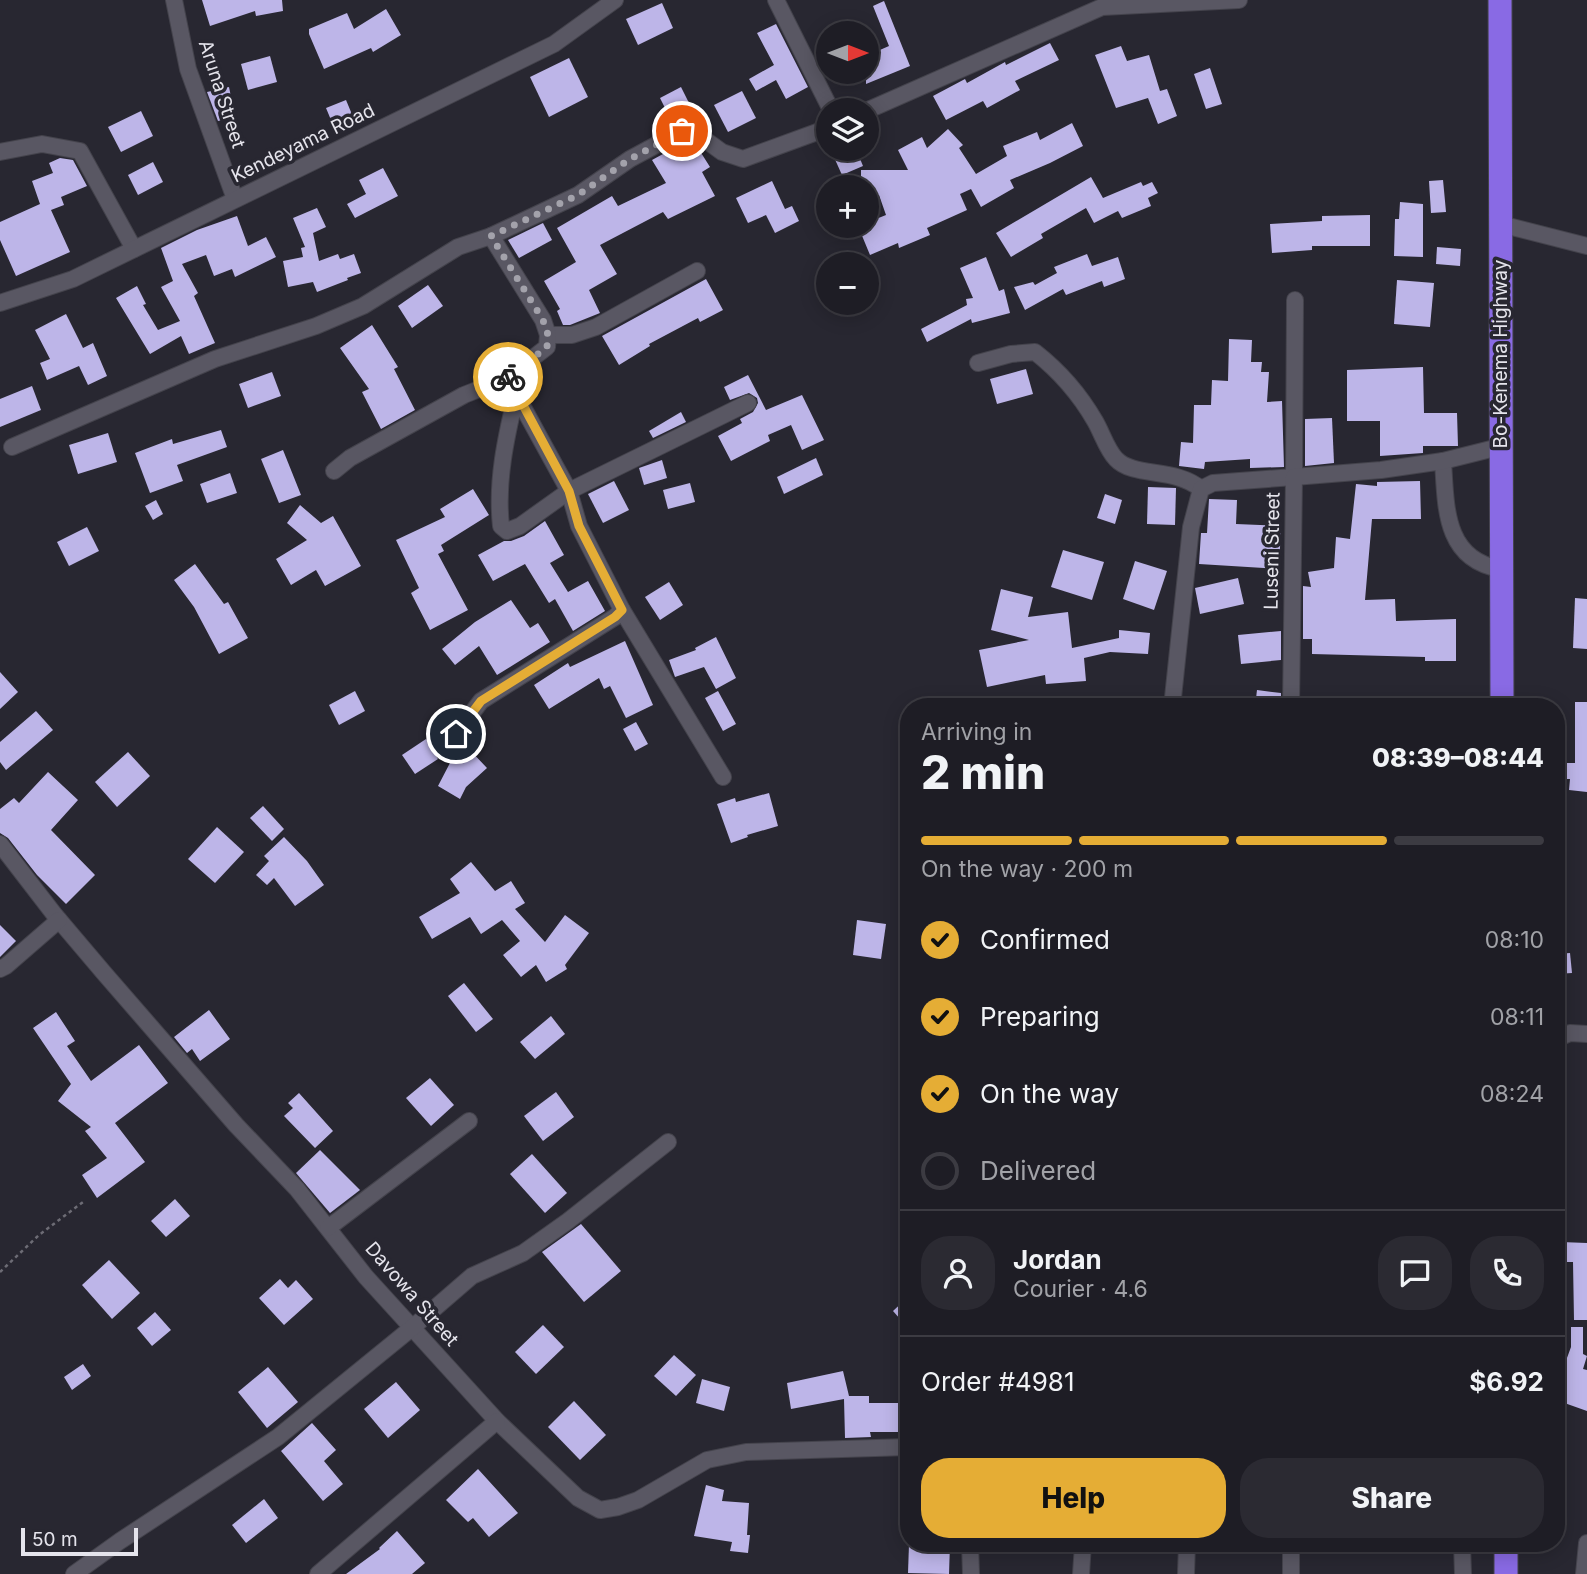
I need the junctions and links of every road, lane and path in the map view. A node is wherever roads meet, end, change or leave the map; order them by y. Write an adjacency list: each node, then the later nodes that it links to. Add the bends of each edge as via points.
1 (174, 0): 10 (street, Aruna Street, via 188,69)
2 (615, 0): 10 (street, Kendeyama Road, via 554,44)
3 (776, 0): 6 (street)
4 (1239, 0): 7 (street, via 1102,7)
5 (1500, 0): 11 (highway, Bo-Kenema Highway)
6 (825, 98)
7 (879, 105)
8 (816, 132): 12 (street, via 743,159 722,152 693,131 682,131 578,195)
9 (0, 152): 14 (street, via 42,144 80,151)
10 (235, 200): 14 (street, Kendeyama Road)
11 (1500, 224): 13 (street); 24 (highway, Bo-Kenema Highway)
12 (491, 236): 18 (street); 23 (street, via 458,247 363,306 215,359)
13 (1587, 246)
14 (134, 249): 17 (street, Kendeyama Road, via 73,279)
15 (696, 271): 18 (street, via 596,327 572,335)
16 (1295, 300): 27 (street)
17 (0, 303)
18 (548, 335): 20 (street, via 547,347)
19 (978, 363): 28 (street, via 1035,352 1054,367 1094,418 1115,459 1130,469 1191,480)
20 (508, 378): 21 (street); 26 (street, via 464,395)
21 (516, 395): 29 (street); 29 (street, via 505,442 501,526 507,531 520,526)
22 (748, 403): 29 (street)
23 (12, 447)
24 (1499, 447): 25 (street, Luseni Street); 30 (highway, Bo-Kenema Highway)
25 (1443, 461): 27 (street, Luseni Street); 30 (street, via 1446,509 1455,540 1472,559)
26 (334, 471)
27 (1294, 477): 28 (street, via 1213,483); 33 (street, Luseni Street)
28 (1201, 489): 32 (street, via 1191,527)
29 (569, 491): 31 (street, via 579,526)
30 (1500, 569): 34 (highway, Bo-Kenema Highway)
31 (622, 610): 35 (street, via 481,701); 36 (street)
32 (1173, 698)
33 (1291, 698)
34 (1502, 698)
35 (444, 750)
36 (723, 777)
37 (0, 845): 38 (street, Davowa Street)
38 (59, 920): 39 (street); 45 (street, Davowa Street)
39 (0, 969)
40 (1587, 1034): 41 (street)
41 (1565, 1035)
42 (469, 1121): 45 (street)
43 (668, 1142): 47 (street, via 523,1253 472,1276)
44 (83, 1202): 46 (path)
45 (328, 1228): 47 (street, Davowa Street)
46 (0, 1272)
47 (413, 1327): 48 (street, Davowa Street); 57 (street, via 278,1437)
48 (497, 1421): 49 (street, Davowa Street, via 578,1498 600,1510 638,1500 707,1460 746,1451); 58 (street)
49 (900, 1447)
50 (1587, 1543): 65 (street)
51 (970, 1552): 59 (street)
52 (1083, 1552): 60 (street)
53 (1186, 1552): 61 (street)
54 (1291, 1552): 62 (street)
55 (1462, 1552): 63 (street)
56 (1506, 1552): 64 (highway)
57 (74, 1574)
58 (318, 1574)
59 (971, 1574)
60 (1082, 1574)
61 (1186, 1574)
62 (1291, 1574)
63 (1462, 1574)
64 (1506, 1574)
65 (1584, 1574)

